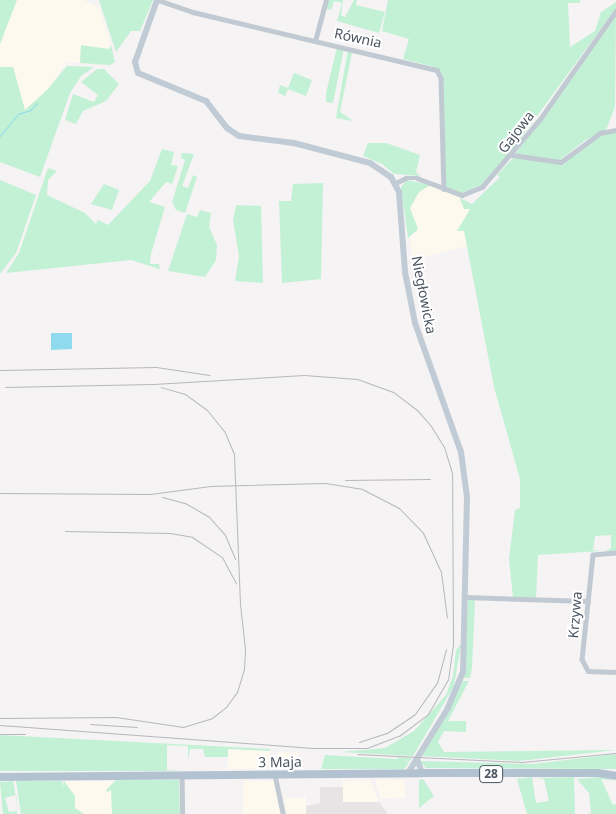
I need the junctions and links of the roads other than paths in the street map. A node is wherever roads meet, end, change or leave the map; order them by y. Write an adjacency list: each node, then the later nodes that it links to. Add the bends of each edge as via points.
1 (158, 0): 4 (street, Równia, via 193,12); 7 (street, via 135,62 138,72 206,102 227,128 241,137 294,143 365,161 382,169)
2 (326, 0): 4 (street)
3 (616, 11): 6 (street, Gajowa)
4 (315, 41): 8 (street, Równia, via 380,54 438,71)
5 (616, 130): 6 (street, via 600,132 560,162)
6 (512, 155): 8 (street, Gajowa, via 489,181 474,192 460,195)
7 (396, 183): 8 (street, Gajowa, via 415,178); 10 (street, Niegłowicka, via 405,272 415,323 464,466 467,497)
8 (444, 189)
9 (616, 553): 11 (street, Krzywa, via 593,554)
10 (466, 598): 11 (street); 13 (street, Niegłowicka, via 465,652 460,684)
11 (588, 602): 12 (street, Krzywa, via 583,665 590,671)
12 (616, 672)
13 (416, 759): 14 (street, Niegłowicka); 15 (street)
14 (408, 774): 15 (main road, 3 Maja / 28); 17 (main road, 3 Maja / 28)
15 (422, 774): 19 (main road, 3 Maja / 28)
16 (182, 775): 17 (main road, 3 Maja / 28); 18 (main road, 3 Maja / 28); 20 (street)
17 (275, 775): 21 (street)
18 (0, 776)
19 (616, 776)
20 (183, 814)
21 (283, 814)

